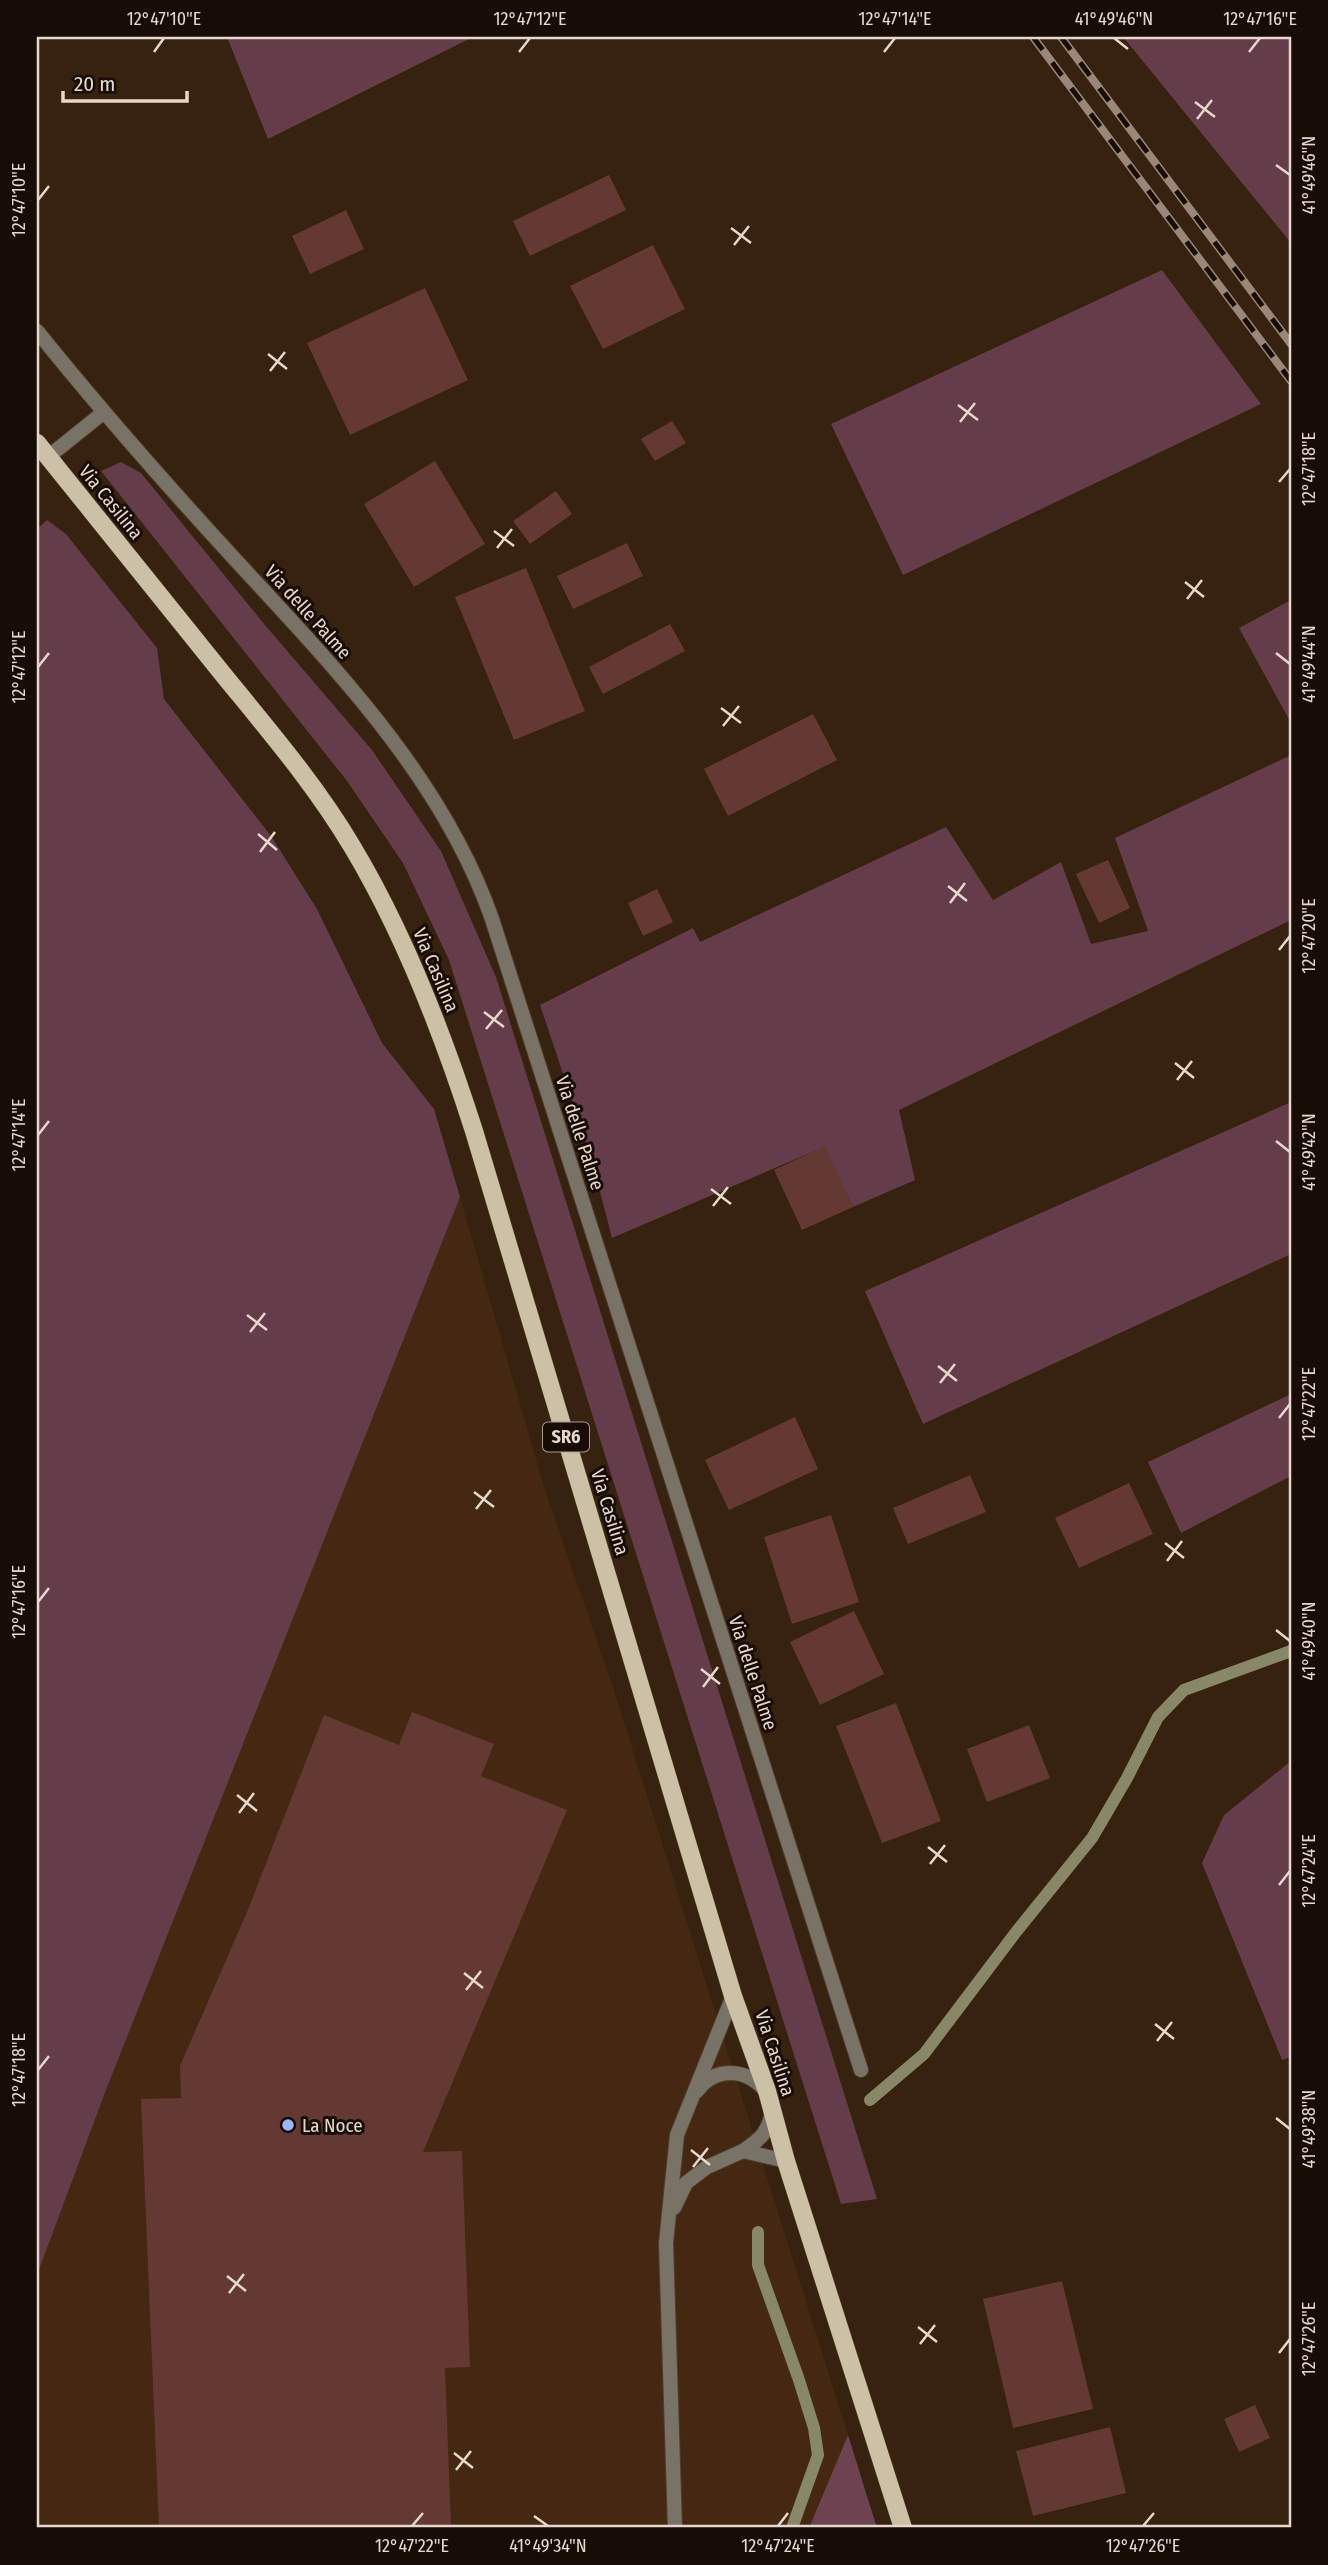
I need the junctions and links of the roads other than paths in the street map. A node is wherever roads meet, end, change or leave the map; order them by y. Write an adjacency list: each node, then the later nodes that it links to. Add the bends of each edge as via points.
1 (37, 331): 2 (street, Via delle Palme)
2 (104, 412): 3 (street); 5 (street, Via delle Palme, via 364,706 436,802 470,863 496,931)
3 (42, 450): 4 (main road, Via Casilina / SR6, via 316,791 354,849 401,942 471,1121)
4 (733, 1996): 6 (main road, Via Casilina / SR6); 7 (street)
5 (860, 2070)
6 (767, 2091): 7 (street, via 756,2080 728,2073 701,2085); 8 (street, via 771,2113 764,2133); 9 (main road, Via Casilina / SR6)
7 (692, 2098): 10 (street, via 677,2136)
8 (743, 2151): 9 (street); 10 (street, via 686,2183)
9 (786, 2161): 12 (main road, Via Casilina / SR6)
10 (668, 2219): 11 (street)
11 (675, 2528)
12 (903, 2528)

